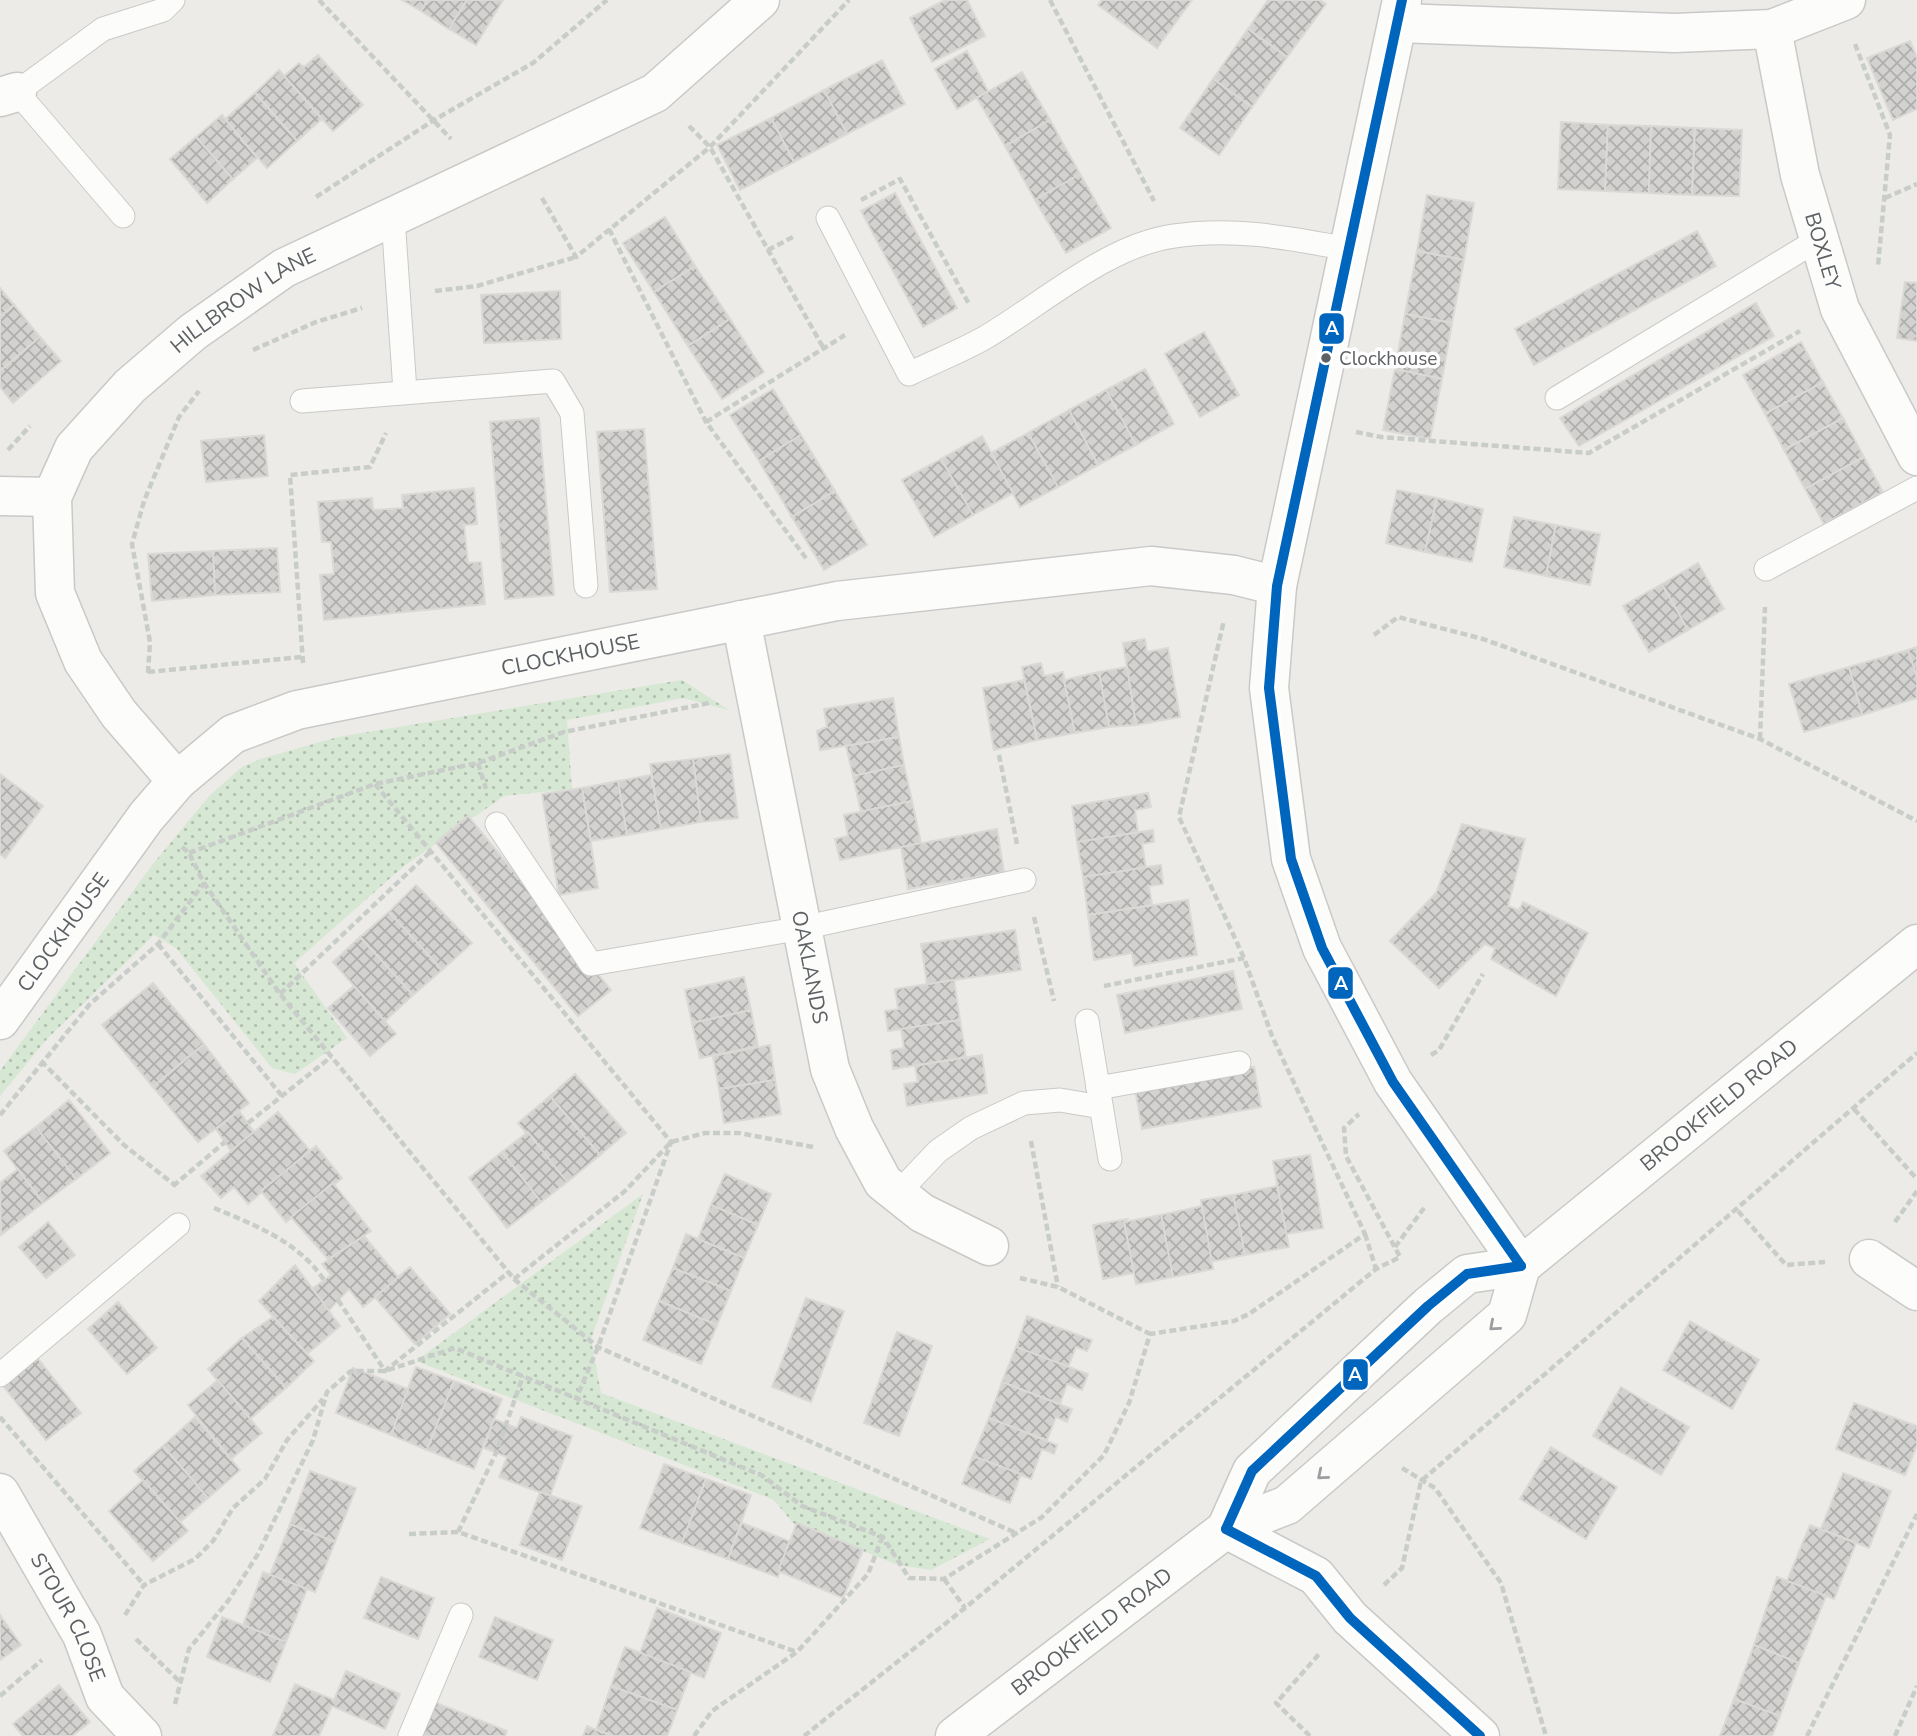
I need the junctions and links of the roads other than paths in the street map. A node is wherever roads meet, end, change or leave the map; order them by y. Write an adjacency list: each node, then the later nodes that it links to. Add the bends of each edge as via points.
1 (173, 0): 6 (lane, via 163,10 103,29)
2 (760, 0): 8 (street, HILLBROW LANE, via 655,93)
3 (1842, 1): 5 (street)
4 (1400, 12): 5 (street, via 1675,33); 11 (street)
5 (1772, 29): 10 (street, BOXLEY, via 1801,175)
6 (8, 94): 7 (lane)
7 (123, 216)
8 (393, 218): 12 (lane); 18 (street, HILLBROW LANE, via 284,268 193,332 130,386 74,448)
9 (828, 218): 11 (lane, via 909,374 986,337 1046,295 1127,251 1172,236 1249,231)
10 (1819, 239): 13 (lane); 15 (street, BOXLEY, via 1840,310)
11 (1349, 249): 21 (street)
12 (405, 391): 14 (lane); 20 (lane, via 553,381 572,413)
13 (1557, 398)
14 (302, 401)
15 (1917, 456)
16 (1917, 488): 19 (lane)
17 (0, 496): 18 (street)
18 (52, 497): 23 (street, HILLBROW LANE, via 55,593 83,661 119,713)
19 (1766, 569)
20 (586, 586)
21 (1277, 586): 22 (street, CLOCKHOUSE, via 1234,575 1151,566 837,601); 37 (street, via 1269,688 1291,859 1322,948 1393,1082)
22 (741, 620): 23 (street, CLOCKHOUSE, via 312,708 233,734); 26 (street, OAKLANDS)
23 (177, 781): 28 (street, CLOCKHOUSE)
24 (497, 824): 26 (lane, via 591,964)
25 (1024, 880): 26 (lane)
26 (802, 928): 33 (street, OAKLANDS, via 830,1069 883,1182)
27 (1917, 944): 37 (street, BROOKFIELD ROAD)
28 (0, 1020)
29 (1087, 1021): 31 (lane)
30 (1239, 1063): 31 (lane)
31 (1099, 1098): 32 (lane); 33 (lane, via 1024,1103 971,1128 938,1151)
32 (1110, 1159)
33 (898, 1194): 35 (street, OAKLANDS, via 922,1213)
34 (178, 1224): 39 (lane)
35 (989, 1245)
36 (1869, 1259): 38 (street)
37 (1521, 1266): 41 (street, BROOKFIELD ROAD, one-way to 41, via 1507,1315 1287,1505); 41 (street, BROOKFIELD ROAD, via 1467,1274 1428,1306 1252,1471)
38 (1917, 1291)
39 (0, 1375)
40 (0, 1493): 43 (street, STOUR CLOSE, via 82,1635 105,1697)
41 (1226, 1529): 45 (street, BROOKFIELD ROAD); 46 (street, via 1315,1576 1350,1618)
42 (461, 1615): 44 (lane)
43 (142, 1736)
44 (410, 1736)
45 (955, 1736)
46 (1480, 1736)

